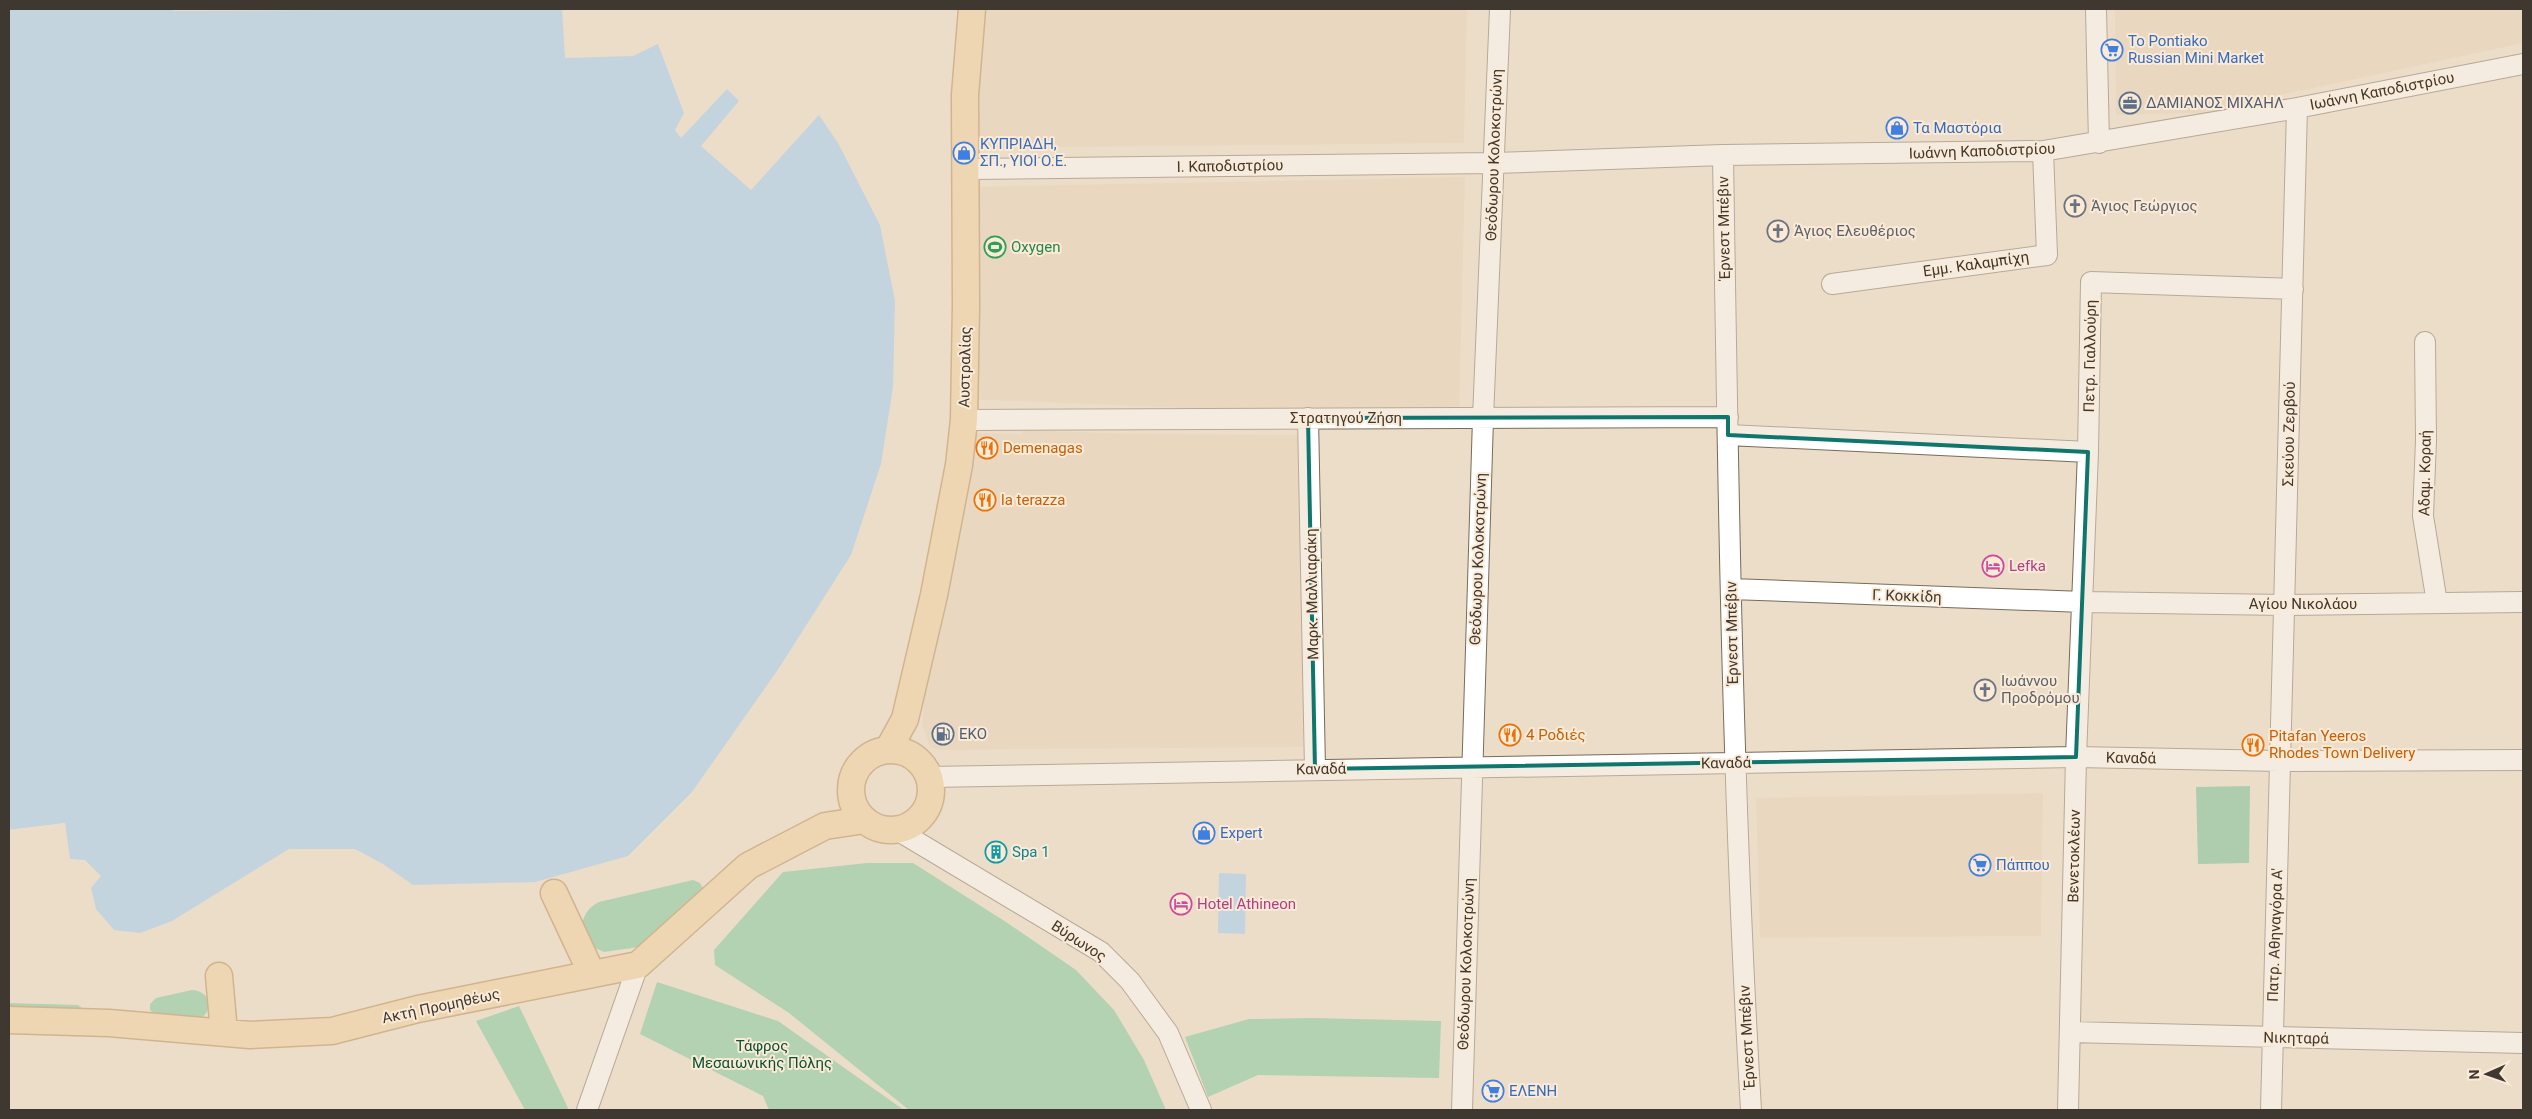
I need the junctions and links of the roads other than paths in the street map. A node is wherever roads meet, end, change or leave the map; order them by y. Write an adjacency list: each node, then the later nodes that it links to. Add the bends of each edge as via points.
1 (972, 9): 10 (main road, Αυστραλίας, via 965,95)
2 (1500, 9): 9 (street, Θεόδωρου Κολοκοτρώνη)
3 (2096, 9): 6 (street)
4 (2523, 64): 5 (street, Ιωάννη Καποδιστρίου)
5 (2297, 108): 6 (street, Ιωάννη Καποδιστρίου); 12 (street, Σκεύου Ζερβού)
6 (2099, 143): 7 (street, Ιωάννη Καποδιστρίου)
7 (2043, 151): 8 (street, Ιωάννη Καποδιστρίου); 11 (street, Εμμ. Καλαμπίχη, via 2047,254)
8 (1723, 155): 9 (street, Ιωάννη Καποδιστρίου); 17 (street, Έρνεστ Μπέβιν)
9 (1494, 163): 10 (street, Ι. Καποδιστρίου); 15 (street, Θεόδωρου Κολοκοτρώνη)
10 (966, 169): 16 (main road, Αυστραλίας)
11 (1832, 284)
12 (2293, 289): 18 (street, Πετρ. Γιαλλούρη, via 2091,282); 23 (street, Σκεύου Ζερβού)
13 (2425, 342): 22 (street, Αδαμ. Κοραή, via 2423,516)
14 (1308, 418): 15 (street, Στρατηγού Ζήση); 16 (street, Στρατηγού Ζήση); 32 (street, Μαρκ. Μαλλιαράκη)
15 (1483, 418): 17 (street, Στρατηγού Ζήση); 31 (street, Θεόδωρου Κολοκοτρώνη)
16 (964, 420): 24 (main road, Αυστραλίας, via 959,465 934,596)
17 (1728, 426): 18 (street, Στρατηγού Ζήση); 19 (street, Έρνεστ Μπέβιν)
18 (2088, 452): 20 (street, Πετρ. Γιαλλούρη)
19 (1731, 589): 20 (street, Γ. Κοκκίδη); 30 (street, Έρνεστ Μπέβιν)
20 (2083, 602): 23 (street, Αγίου Νικολάου); 27 (street, Βενετοκλέων)
21 (2523, 602): 22 (street, Αγίου Νικολάου)
22 (2437, 603): 23 (street, Αγίου Νικολάου)
23 (2285, 605): 28 (street, Σκεύου Ζερβού)
24 (905, 719): 25 (main road); 26 (main road)
25 (888, 750): 26 (main road); 34 (main road, via 864,761 852,784)
26 (913, 756): 33 (main road)
27 (2076, 757): 28 (street, Καναδά); 30 (street, Καναδά); 44 (street, Βενετοκλέων)
28 (2281, 760): 29 (street, Καναδά); 45 (street, Πατρ. Αθηναγόρα Α')
29 (2523, 760)
30 (1734, 762): 31 (street, Καναδά); 50 (street, Έρνεστ Μπέβιν)
31 (1472, 766): 32 (street, Καναδά); 49 (street, Θεόδωρου Κολοκοτρώνη)
32 (1316, 769): 33 (street, Καναδά)
33 (929, 777): 37 (main road, via 930,802 924,814 914,823)
34 (852, 798): 35 (main road); 36 (main road)
35 (865, 820): 36 (main road); 37 (main road, via 876,827)
36 (825, 826): 39 (main road, Ακτή Προμηθέως, via 748,866)
37 (897, 830): 48 (street, Βύρωνος, via 1100,952 1130,981 1168,1033)
38 (554, 894): 40 (main road)
39 (638, 964): 40 (main road, Ακτή Προμηθέως); 47 (street)
40 (592, 974): 43 (main road, Ακτή Προμηθέως, via 418,1009 332,1031 250,1035)
41 (220, 976): 43 (main road)
42 (9, 1020): 43 (main road, Ακτή Προμηθέως, via 109,1023)
43 (224, 1032)
44 (2070, 1032): 45 (street, Νικηταρά); 51 (street, Βενετοκλέων)
45 (2272, 1037): 46 (street, Νικηταρά); 52 (street, Πατρ. Αθηναγόρα Α')
46 (2523, 1043)
47 (587, 1110)
48 (1201, 1110)
49 (1462, 1110)
50 (1751, 1110)
51 (2068, 1110)
52 (2271, 1110)

